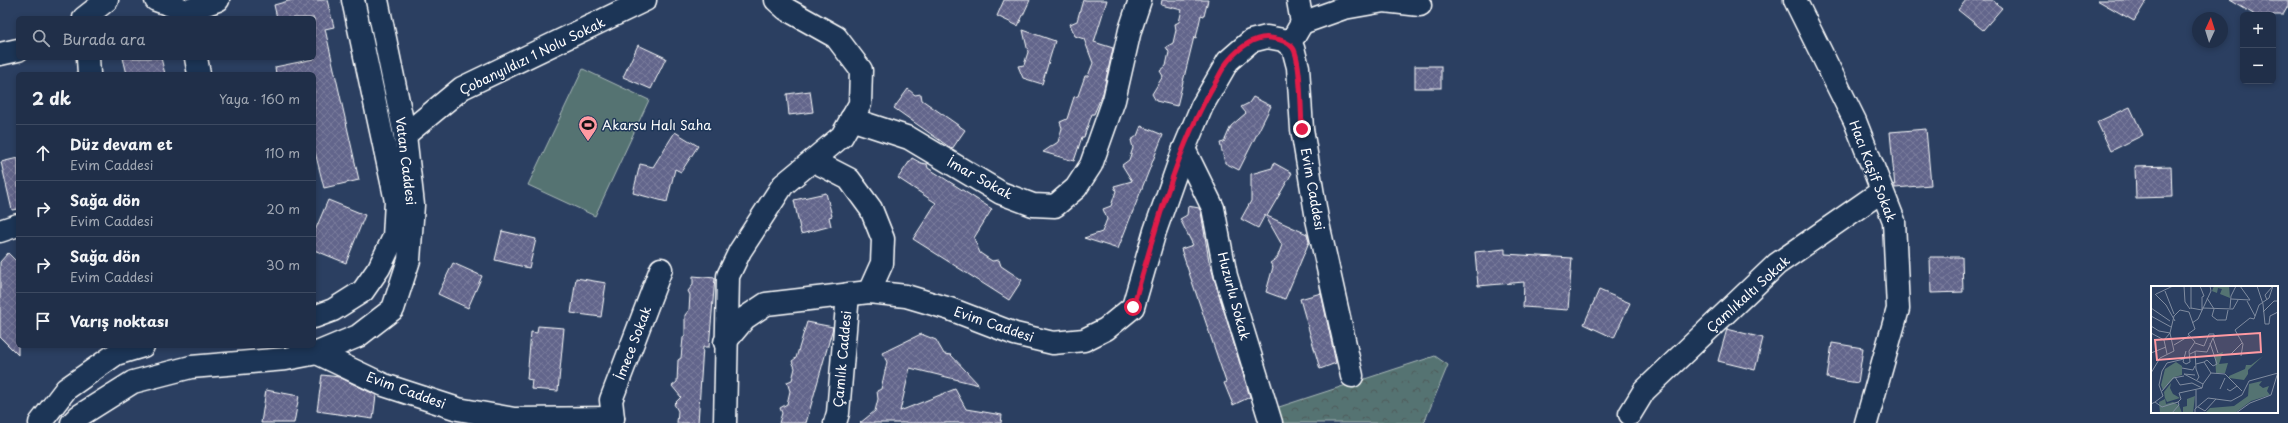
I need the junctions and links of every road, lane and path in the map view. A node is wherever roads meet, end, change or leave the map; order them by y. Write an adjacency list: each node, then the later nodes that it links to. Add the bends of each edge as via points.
1 (107, 0): 13 (street)
2 (156, 0): 12 (street)
3 (218, 0): 12 (street)
4 (353, 0): 31 (street, Vatan Caddesi, via 396,201 394,236 379,268 363,291 333,310)
5 (377, 0): 23 (street, Vatan Caddesi)
6 (645, 0): 23 (street, Çobanyıldızı 1 Nolu Sokak, via 462,88)
7 (776, 0): 22 (street, via 786,9 836,38 862,70 860,104)
8 (1140, 0): 22 (street, İmar Sokak, via 1130,30 1114,100 1091,165 1076,188 1054,206 1033,205 1001,193 909,138)
9 (1298, 0): 14 (street)
10 (1795, 0): 26 (street, Hacı Kaşif Sokak, via 1855,121)
11 (1420, 5): 14 (street, via 1384,1 1344,8)
12 (187, 14)
13 (87, 16)
14 (1302, 23): 15 (street)
15 (1290, 45): 24 (street, Evim Caddesi, via 1284,40 1267,37 1251,41 1228,61 1202,106); 35 (street, Evim Caddesi, via 1298,67 1302,129 1317,219)
16 (16, 50): 17 (street)
17 (0, 54)
18 (88, 60): 20 (street)
19 (196, 60): 21 (street)
20 (89, 72)
21 (199, 72)
22 (852, 119): 25 (street, via 842,136)
23 (405, 135): 34 (street, Vatan Caddesi, via 413,205 410,252 393,309 358,336)
24 (1184, 149): 30 (street, Evim Caddesi, via 1155,231 1133,307 1106,329 1084,340 1053,343 1015,334 985,321 906,296); 42 (street, Huzurlu Sokak, via 1214,208 1226,276)
25 (814, 161): 30 (street, Çamlık Caddesi, via 849,179 871,209 883,239 882,263); 32 (street, via 783,185 740,251 728,276)
26 (1882, 191): 36 (street, Çamlıkaltı Sokak, via 1777,264 1644,391); 43 (street, Hacı Kaşif Sokak, via 1894,221 1898,309)
27 (16, 226): 28 (street)
28 (0, 231)
29 (661, 269): 37 (street, İmece Sokak, via 611,400)
30 (858, 293): 32 (street, Evim Caddesi, via 766,304 745,318); 41 (street, Çamlık Caddesi)
31 (316, 316)
32 (725, 342): 40 (street)
33 (136, 348): 38 (street, via 116,354 66,389)
34 (316, 353): 37 (street, Evim Caddesi, via 384,386 458,409 514,419); 39 (street, Vatan Caddesi, via 286,360 191,367 133,382)
35 (1352, 376)
36 (1630, 414)
37 (611, 420)
38 (40, 423)
39 (72, 423)
40 (725, 423)
41 (835, 423)
42 (1271, 423)
43 (1866, 423)

